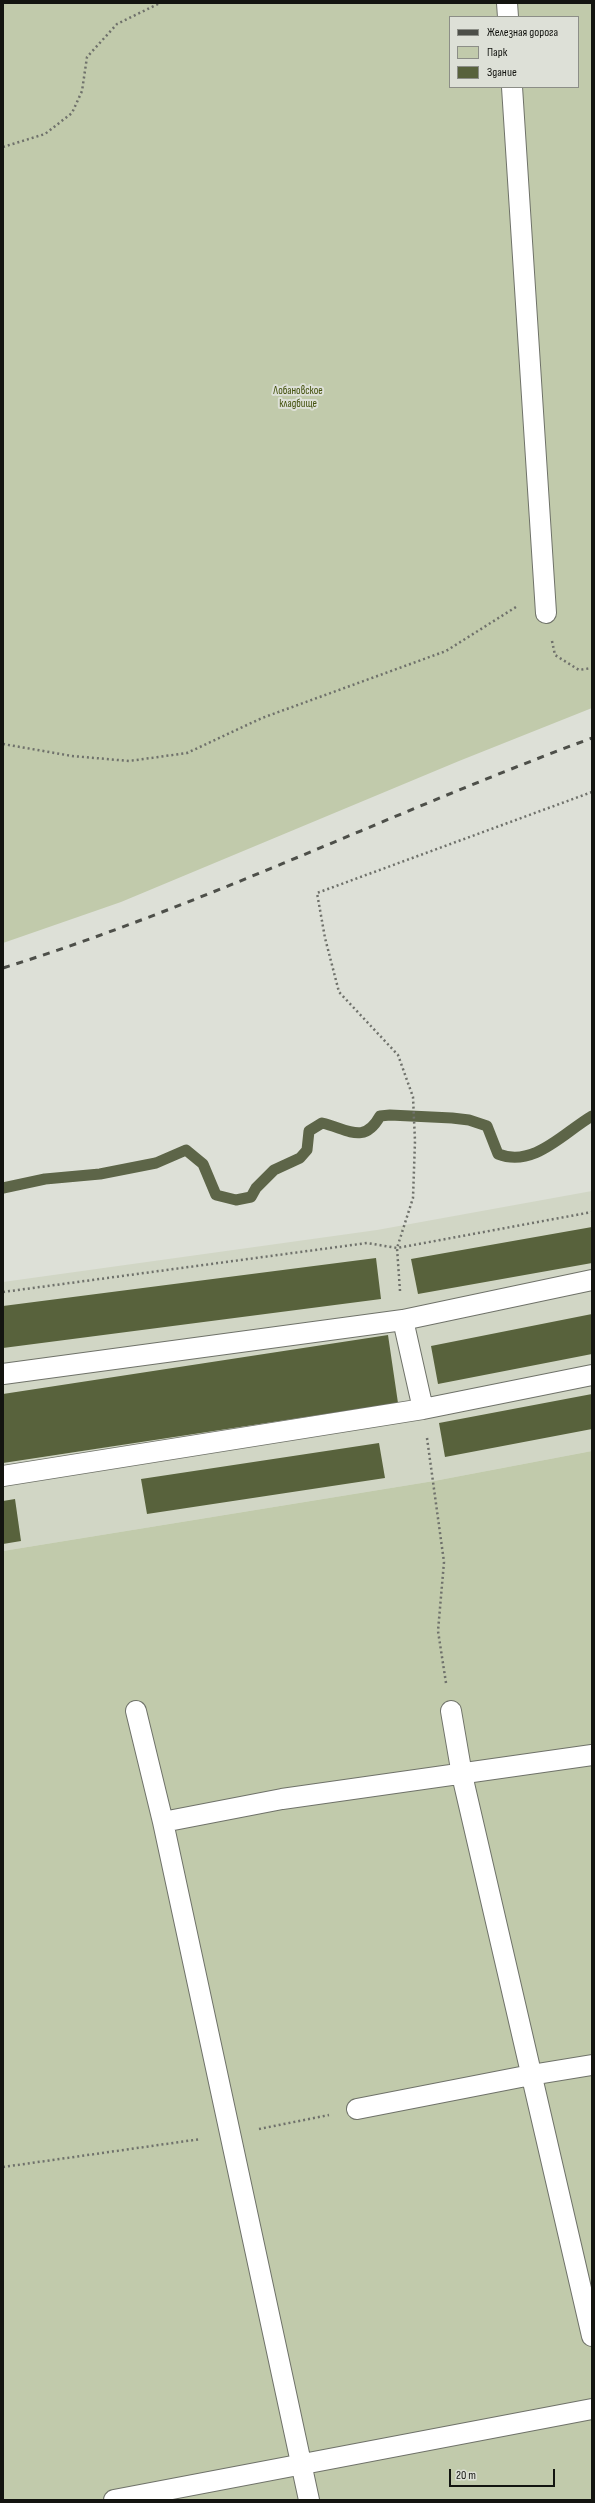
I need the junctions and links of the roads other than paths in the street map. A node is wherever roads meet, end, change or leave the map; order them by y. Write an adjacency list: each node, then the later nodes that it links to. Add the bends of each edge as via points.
1 (507, 3): 2 (lane)
2 (508, 16)
3 (512, 88): 4 (lane)
4 (546, 613)
5 (592, 1280): 6 (lane)
6 (403, 1320): 7 (lane); 9 (lane)
7 (3, 1374)
8 (592, 1375): 9 (lane)
9 (424, 1409): 10 (lane)
10 (3, 1476)
11 (136, 1711): 15 (lane)
12 (451, 1711): 14 (lane)
13 (592, 1755): 14 (lane)
14 (462, 1775): 15 (lane, via 282,1799); 17 (lane)
15 (163, 1822): 21 (lane)
16 (592, 2065): 17 (lane)
17 (531, 2075): 18 (lane); 19 (lane)
18 (357, 2109)
19 (592, 2336)
20 (592, 2409): 21 (lane)
21 (302, 2465): 22 (lane); 23 (lane)
22 (114, 2500)
23 (309, 2500)

